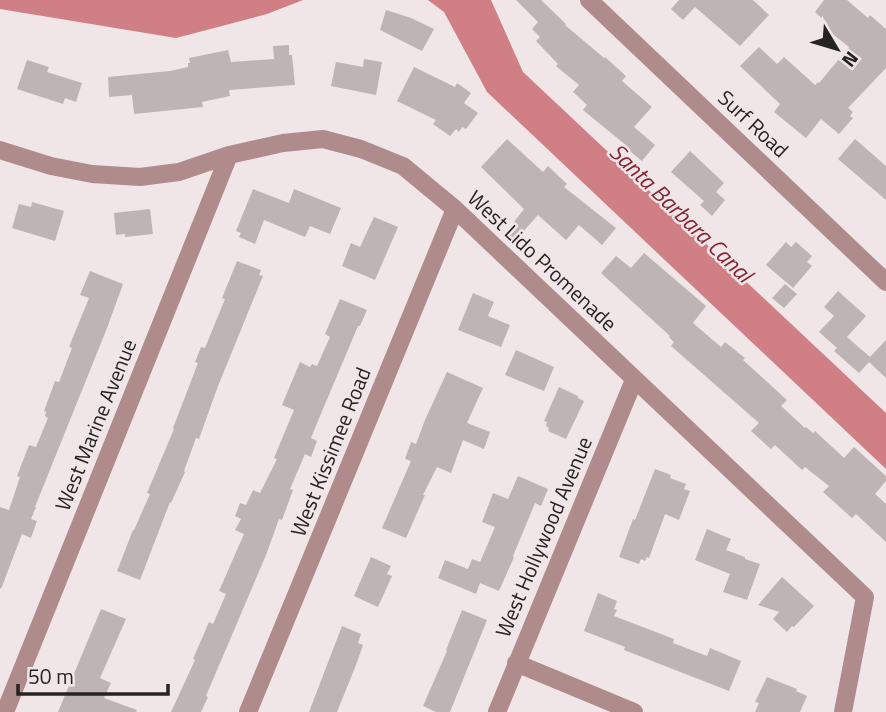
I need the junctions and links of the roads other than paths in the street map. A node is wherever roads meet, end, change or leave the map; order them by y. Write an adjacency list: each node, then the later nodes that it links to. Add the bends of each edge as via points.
1 (589, 0): 5 (street, Surf Road)
2 (0, 150): 3 (street, West Lido Promenade, via 92,174 140,177 179,172)
3 (229, 155): 4 (street, West Lido Promenade, via 323,139 403,166); 8 (street, West Marine Avenue)
4 (455, 209): 6 (street, West Lido Promenade); 9 (street, West Kissimee Road)
5 (886, 282)
6 (634, 380): 7 (street, West Hollywood Avenue); 12 (street, West Lido Promenade, via 865,597)
7 (516, 663): 10 (street, West Hollywood Avenue); 11 (street)
8 (5, 712)
9 (248, 712)
10 (496, 712)
11 (634, 712)
12 (843, 712)

